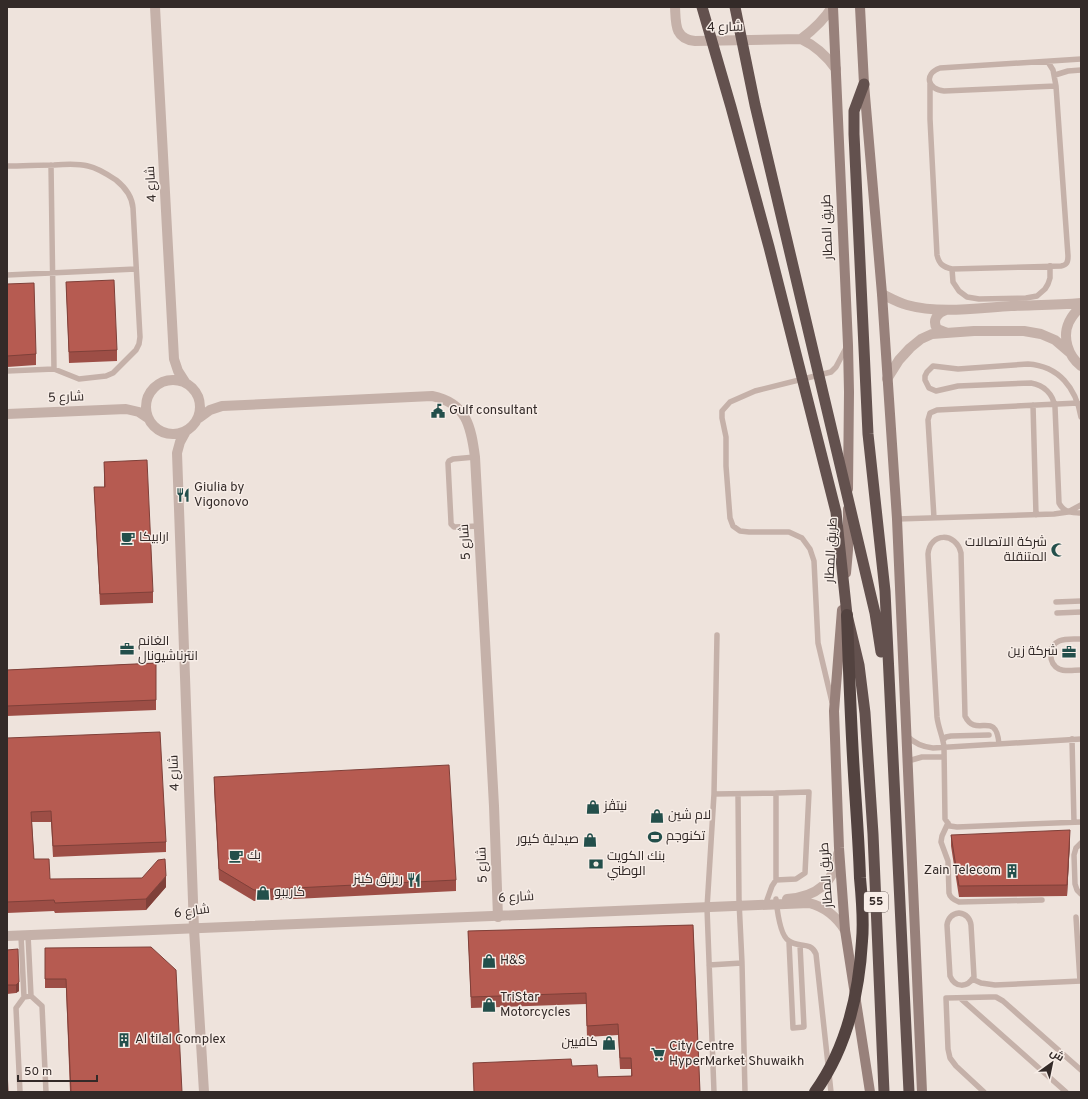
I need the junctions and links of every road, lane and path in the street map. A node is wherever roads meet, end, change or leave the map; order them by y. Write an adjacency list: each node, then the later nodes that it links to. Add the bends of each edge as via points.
1 (155, 7): 31 (street, شارع 4)
2 (675, 7): 7 (street, شارع 4, via 677,29 681,36 690,41)
3 (702, 7): 64 (highway, via 769,247 836,512)
4 (735, 7): 68 (highway, via 755,105 876,613)
5 (833, 7): 7 (street, via 819,24); 10 (main road, طريق المطار)
6 (860, 7): 13 (main road)
7 (801, 39): 10 (street, via 821,51)
8 (1081, 59): 9 (lane)
9 (1048, 62): 12 (lane); 14 (lane, via 940,68 931,73)
10 (836, 69): 29 (main road, طريق المطار)
11 (1081, 70): 12 (lane)
12 (1055, 75): 15 (lane)
13 (864, 84): 23 (main road); 68 (highway, via 854,111 854,134 868,434 885,590)
14 (930, 84): 15 (lane, via 938,91); 20 (lane, via 936,255 940,265)
15 (1056, 86): 18 (lane, via 1068,260 1065,265)
16 (51, 165): 17 (lane); 19 (lane, via 74,164 94,168 128,191 133,208); 21 (lane)
17 (7, 166)
18 (1050, 266): 20 (lane); 24 (lane, via 1050,278 1041,293)
19 (136, 269): 21 (lane); 33 (lane, via 140,337 136,350 113,373 106,376 79,379)
20 (952, 269): 24 (lane, via 953,282 962,295 973,299)
21 (52, 273): 22 (lane); 33 (lane)
22 (7, 275)
23 (882, 294): 27 (street, via 906,305); 35 (main road)
24 (1002, 302): 25 (street, via 1058,305); 27 (street)
25 (1081, 303)
26 (1081, 307): 30 (street, via 1069,322 1066,332)
27 (946, 310): 28 (street, via 938,314 935,322 937,329)
28 (948, 333): 30 (street, via 1024,331 1055,340); 35 (street, via 932,334 915,343 899,360)
29 (848, 345): 69 (main road, طريق المطار, via 848,550); 69 (lane, via 831,372 755,391 730,402 722,411 726,437 730,518 733,526 740,531 749,532 789,532 802,538 810,549 814,561 818,643)
30 (1069, 352): 32 (street)
31 (174, 359): 36 (street, شارع 4); 37 (street, شارع 4)
32 (1080, 367)
33 (54, 369): 34 (lane)
34 (7, 371)
35 (887, 379): 58 (main road)
36 (164, 381): 37 (street); 38 (street)
37 (185, 382): 39 (street)
38 (149, 395): 44 (street, شارع 5); 47 (street, via 146,406)
39 (198, 396): 43 (street, شارع 5); 48 (street, via 201,407)
40 (1078, 403): 42 (lane); 42 (lane, via 1062,378 1035,364 958,369 933,366 925,376 926,384 936,391 958,386 1031,383 1048,391); 46 (lane)
41 (1033, 404): 42 (lane); 56 (lane); 57 (lane, via 938,410 930,413 928,420)
42 (1055, 404): 54 (lane, via 1058,500 1062,508)
43 (222, 406): 48 (street, شارع 5, via 210,410); 52 (street, شارع 5, via 432,396 448,401 464,414 472,436)
44 (126, 409): 45 (street, شارع 5); 47 (street, شارع 5, via 139,412)
45 (7, 414)
46 (1081, 417)
47 (148, 418): 50 (street)
48 (199, 418): 49 (street)
49 (186, 431): 50 (street, via 174,434); 51 (street, شارع 4)
50 (163, 432): 51 (street)
51 (177, 453): 95 (street, شارع 4)
52 (475, 458): 59 (street, شارع 5); 59 (lane, via 453,459 448,463 451,522 452,526 456,527)
53 (1081, 505): 54 (lane)
54 (1068, 512): 55 (lane); 56 (lane)
55 (1081, 513)
56 (1036, 515): 57 (lane)
57 (934, 518): 58 (lane)
58 (897, 519): 71 (main road)
59 (479, 526): 93 (street, شارع 5, via 494,806)
60 (1081, 601): 61 (lane)
61 (1056, 602)
62 (1081, 612): 63 (lane)
63 (1057, 613)
64 (847, 615): 114 (highway, via 862,940 858,986 845,1033 840,1049); 117 (highway, 55, via 859,665 865,713)
65 (717, 635): 80 (lane)
66 (1081, 639): 67 (lane, via 1060,640 1052,647 1050,657 1059,669)
67 (1081, 670)
68 (890, 710): 118 (highway, 55)
69 (834, 711): 86 (main road, طريق المطار)
70 (989, 735): 74 (lane, via 951,736)
71 (907, 736): 76 (lane, via 928,748); 78 (main road)
72 (1072, 739): 73 (lane); 75 (lane); 82 (lane)
73 (1081, 739)
74 (943, 740): 75 (lane, via 937,717 928,554 933,541 946,537 958,544 961,553 965,716 968,722 974,725 994,728 998,732); 76 (lane)
75 (999, 744): 76 (lane)
76 (944, 747): 77 (lane)
77 (944, 757): 78 (lane, via 922,757); 84 (lane, via 944,817)
78 (908, 761): 119 (main road)
79 (776, 793): 81 (lane); 87 (lane); 87 (lane, via 809,792 805,873 796,879)
80 (714, 794): 81 (lane); 92 (lane)
81 (738, 794): 91 (lane)
82 (1074, 822): 83 (lane); 84 (lane, via 957,827)
83 (1081, 822)
84 (948, 823): 89 (lane, via 941,842 948,861 949,892 954,900)
85 (1081, 843): 88 (lane, via 1074,855 1075,884)
86 (839, 848): 90 (street, شارع 6, via 834,872 825,885 809,895); 96 (main road, طريق المطار)
87 (776, 880): 90 (lane, via 772,886)
88 (1081, 894)
89 (1042, 900)
90 (773, 901): 91 (street, شارع 6); 96 (street, شارع 6, via 817,905 836,918); 99 (lane, via 783,933)
91 (739, 904): 92 (street, شارع 6); 101 (lane)
92 (707, 905): 93 (street, شارع 6); 102 (lane)
93 (497, 914): 95 (street, شارع 6)
94 (1076, 917): 104 (lane)
95 (194, 926): 98 (street, شارع 6); 111 (street, شارع 4)
96 (845, 930): 116 (main road, طريق المطار)
97 (7, 936): 98 (street, شارع 6)
98 (24, 936): 105 (lane); 106 (lane)
99 (789, 942): 100 (lane); 100 (lane, via 793,1028 804,1027)
100 (800, 945): 115 (lane, via 811,947 816,954)
101 (742, 963): 102 (lane); 113 (lane)
102 (709, 966): 112 (lane)
103 (972, 980): 103 (lane, via 974,974 970,921 966,915 955,914 949,918 947,925 950,976 960,985); 104 (lane, via 995,985)
104 (1080, 981)
105 (31, 996): 106 (lane); 110 (lane, via 42,1006)
106 (24, 997): 109 (lane, via 16,1008)
107 (960, 998): 108 (lane, via 996,997 1003,1001); 120 (lane, via 946,998 950,1058); 121 (lane)
108 (1081, 1070)
109 (20, 1092)
110 (46, 1092)
111 (204, 1092)
112 (714, 1092)
113 (745, 1092)
114 (815, 1092)
115 (831, 1092)
116 (870, 1092)
117 (884, 1092)
118 (909, 1092)
119 (922, 1092)
120 (984, 1092)
121 (1066, 1092)

